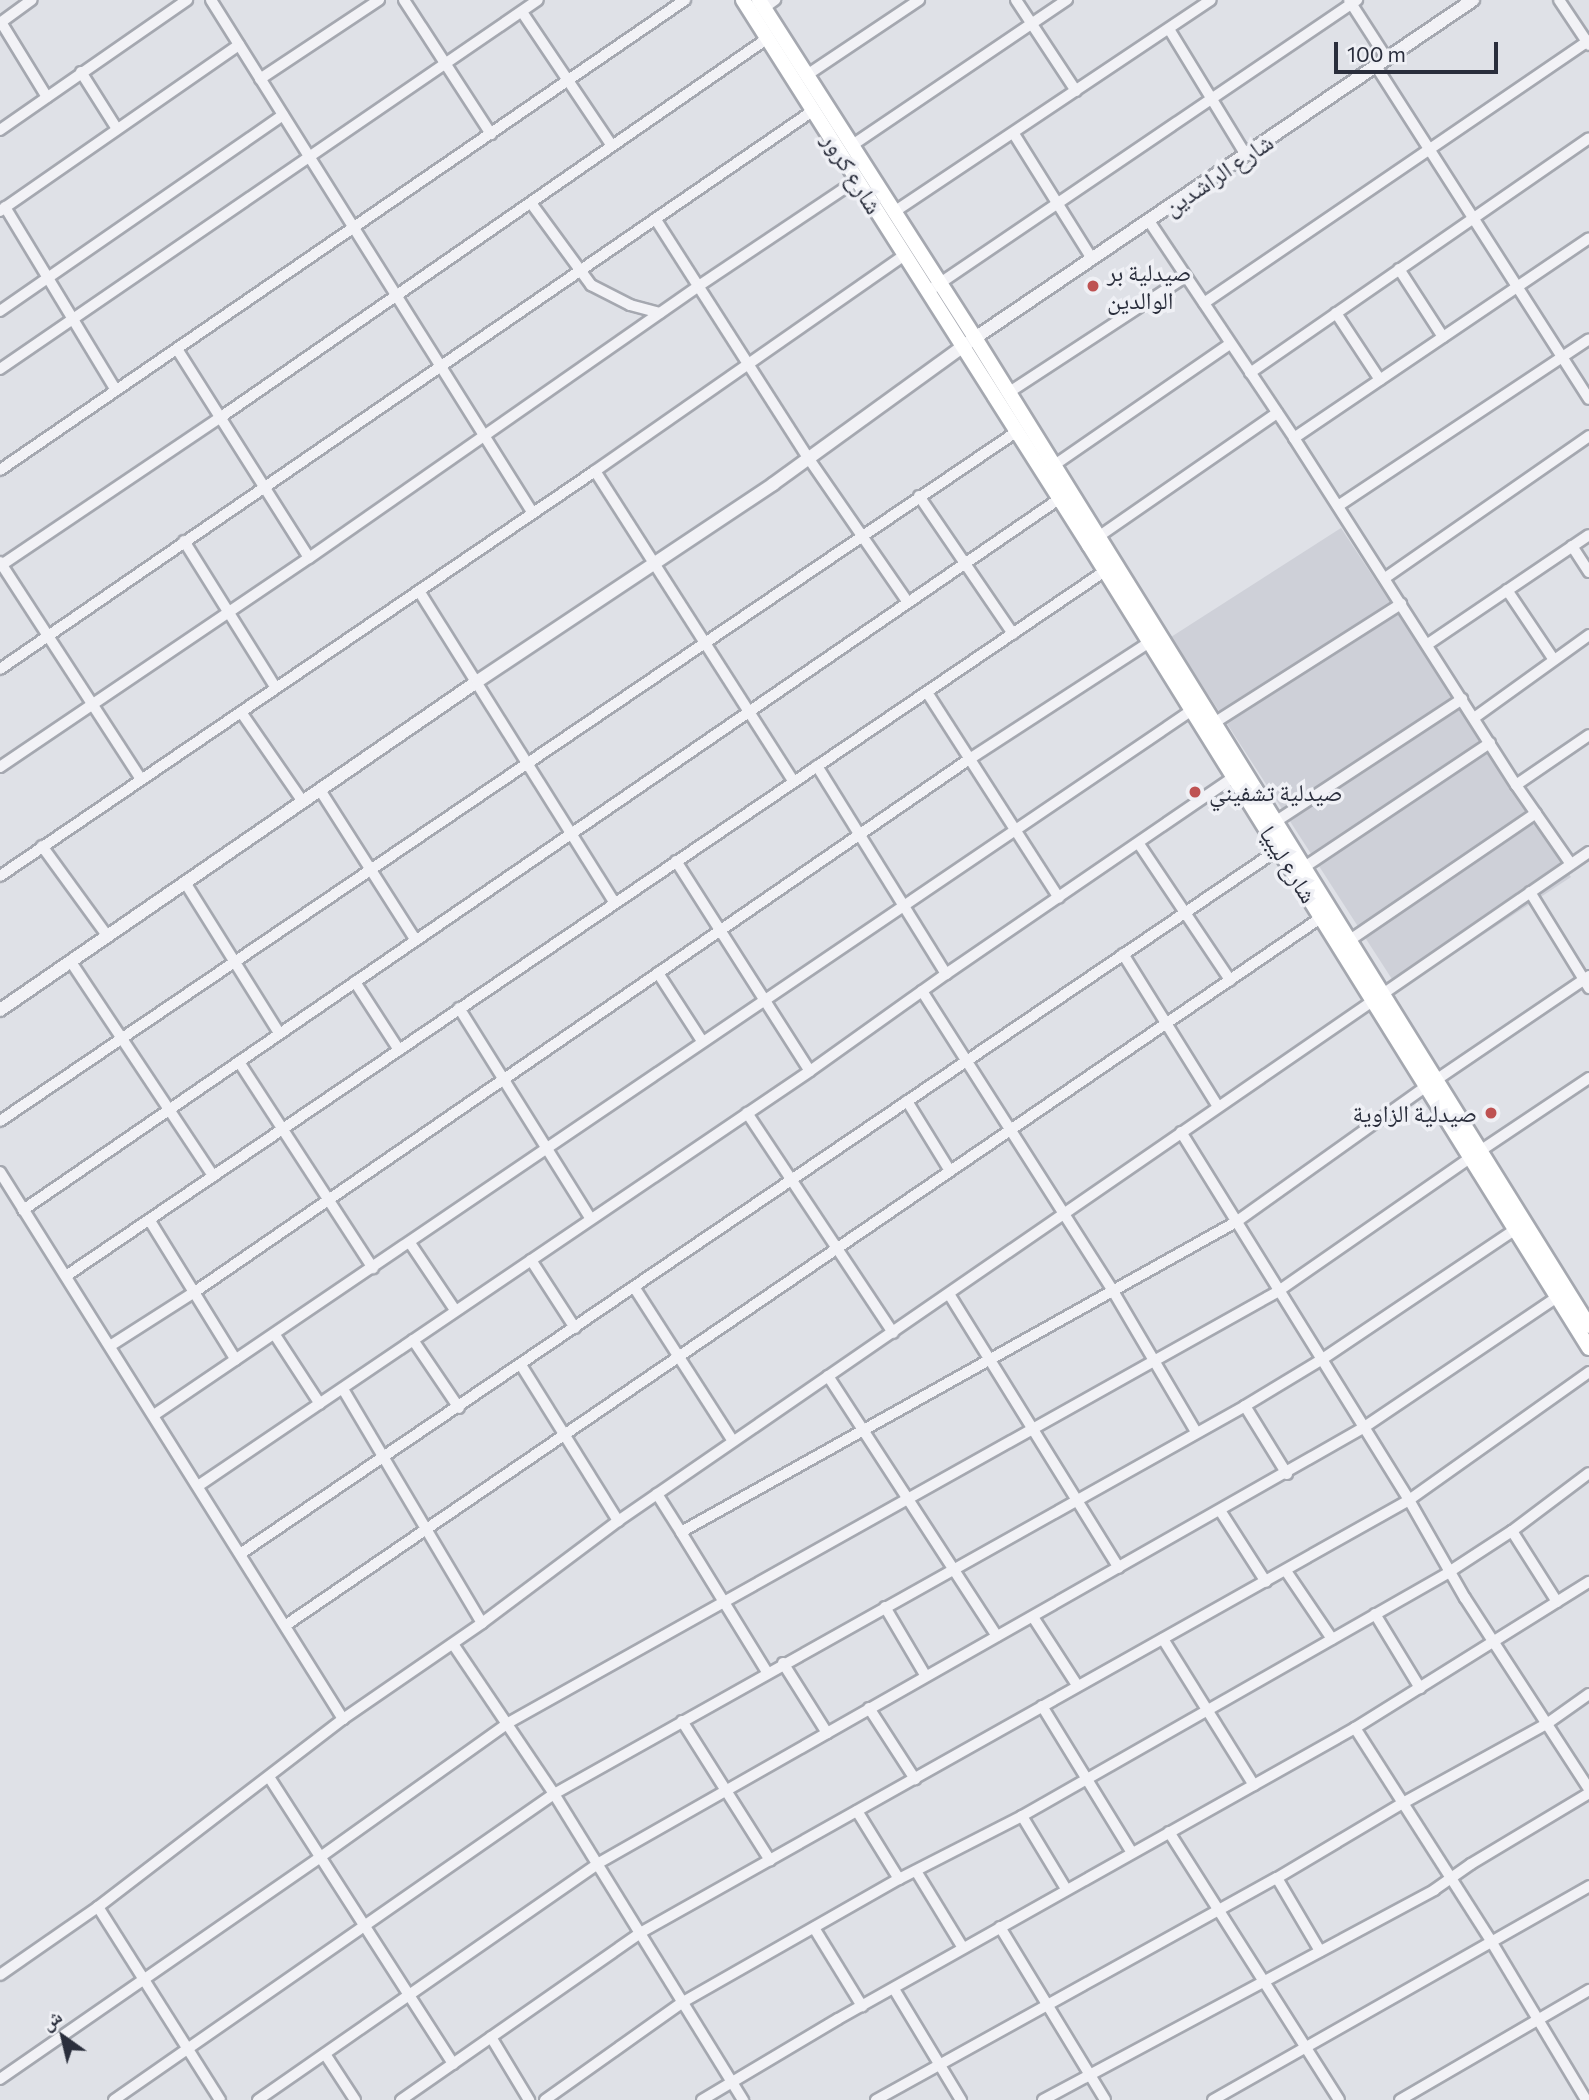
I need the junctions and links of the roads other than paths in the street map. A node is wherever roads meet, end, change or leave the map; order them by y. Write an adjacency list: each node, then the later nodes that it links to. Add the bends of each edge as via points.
1 (32, 0): 18 (street)
2 (187, 0): 26 (street)
3 (211, 0): 23 (street)
4 (404, 0): 25 (street)
5 (538, 0): 17 (street)
6 (685, 0): 29 (street)
7 (743, 0): 21 (main road, شارع كرور)
8 (919, 0): 27 (street)
9 (1016, 0): 19 (street)
10 (1067, 0): 19 (street)
11 (1210, 0): 20 (street)
12 (1473, 0): 24 (street, شارع الراشدين)
13 (1559, 0): 22 (street)
14 (377, 1): 28 (street)
15 (1352, 1): 24 (street); 32 (street)
16 (766, 3): 27 (main road, شارع كرور)
17 (522, 12): 25 (street); 29 (street)
18 (0, 23): 31 (street)
19 (1031, 24): 30 (street); 41 (street)
20 (1169, 29): 30 (street); 32 (street)
21 (768, 38): 33 (main road, شارع كرور); 40 (street)
22 (1588, 42): 42 (street)
23 (239, 45): 28 (street); 35 (street)
24 (1381, 62): 42 (street); 43 (street, شارع الراشدين)
25 (444, 63): 37 (street); 44 (street)
26 (81, 72): 31 (street); 35 (street)
27 (807, 75): 41 (main road, شارع كرور)
28 (260, 79): 34 (street)
29 (567, 80): 37 (street); 40 (street)
30 (1076, 92): 38 (street)
31 (47, 97): 36 (street)
32 (1212, 99): 43 (street); 47 (street)
33 (814, 110): 45 (main road, شارع كرور); 51 (street)
34 (283, 115): 44 (street); 60 (street)
35 (117, 129): 48 (street)
36 (0, 130)
37 (491, 134): 53 (street)
38 (1014, 134): 47 (street); 49 (street)
39 (1589, 138): 50 (street)
40 (612, 146): 46 (street)
41 (851, 146): 49 (main road, شارع كرور)
42 (1430, 149): 50 (street); 66 (street)
43 (1246, 155): 52 (street, شارع الراشدين)
44 (309, 158): 53 (street); 70 (street)
45 (858, 180): 55 (main road, شارع كرور); 62 (street)
46 (531, 204): 58 (street); 65 (street)
47 (1057, 204): 56 (street); 61 (street)
48 (3, 209): 60 (street)
49 (894, 212): 61 (main road, شارع كرور)
50 (1475, 217): 57 (street); 63 (street)
51 (656, 220): 58 (street); 62 (street)
52 (1149, 221): 56 (street, شارع الراشدين); 59 (street)
53 (355, 228): 65 (street); 75 (street)
54 (1589, 238): 63 (street)
55 (905, 255): 64 (main road, شارع كرور); 77 (street)
56 (1092, 259): 73 (street, شارع الراشدين)
57 (1399, 269): 69 (street); 71 (street)
58 (579, 273): 68 (street, via 612,298); 78 (street)
59 (1185, 277): 66 (street); 83 (street)
60 (47, 278): 67 (street); 70 (street)
61 (940, 283): 64 (street); 73 (main road, شارع كرور)
62 (700, 285): 68 (street); 77 (street)
63 (1518, 287): 71 (street); 76 (street)
64 (927, 292): 73 (main road, شارع كرور)
65 (397, 295): 78 (street); 86 (street)
66 (1204, 303): 74 (street)
67 (0, 311)
68 (660, 313): 88 (street)
69 (1336, 313): 80 (street); 81 (street)
70 (72, 320): 79 (street); 82 (street)
71 (1443, 337): 81 (street)
72 (1589, 339): 76 (street)
73 (969, 343): 83 (main road, شارع ليبيا); 87 (main road, شارع ليبيا); 91 (street, شارع الراشدين)
74 (1230, 344): 80 (street); 92 (street)
75 (177, 349): 82 (street); 86 (street)
76 (1563, 357): 84 (street); 98 (street)
77 (749, 365): 91 (street); 94 (street)
78 (441, 367): 88 (street); 95 (street)
79 (0, 369)
80 (1250, 373): 85 (street)
81 (1380, 380): 90 (street)
82 (116, 390): 93 (street)
83 (1008, 393): 92 (main road, شارع ليبيا)
84 (1589, 399)
85 (1278, 413): 90 (street); 102 (street)
86 (221, 417): 95 (street); 107 (street)
87 (1016, 432): 96 (street); 97 (main road, شارع ليبيا)
88 (483, 434): 99 (street); 105 (street)
89 (1589, 436): 111 (street)
90 (1294, 438): 98 (street)
91 (809, 459): 100 (street); 106 (street, شارع الراشدين)
92 (1053, 466): 102 (main road, شارع ليبيا)
93 (0, 470)
94 (595, 471): 99 (street); 106 (street)
95 (264, 487): 103 (street); 105 (street)
96 (919, 496): 100 (street); 108 (street)
97 (1059, 499): 108 (street); 109 (main road, شارع ليبيا)
98 (1338, 506): 111 (street)
99 (532, 512): 114 (street)
100 (862, 534): 115 (street); 122 (street)
101 (1589, 535): 104 (street)
102 (1098, 537): 112 (main road, شارع ليبيا)
103 (184, 541): 117 (street); 118 (street)
104 (1572, 546): 110 (street); 113 (street)
105 (309, 558): 117 (street)
106 (655, 563): 122 (street); 126 (street, شارع الراشدين)
107 (1, 564): 118 (street)
108 (964, 564): 115 (street); 119 (street)
109 (1105, 571): 112 (main road, شارع ليبيا); 119 (street)
110 (1589, 572)
111 (1385, 578): 116 (street)
112 (1123, 589): 121 (main road, شارع ليبيا)
113 (1507, 590): 123 (street); 124 (street)
114 (419, 591): 126 (street); 127 (street)
115 (907, 601): 133 (street)
116 (1401, 604): 123 (street); 135 (street)
117 (228, 612): 127 (street); 130 (street)
118 (47, 634): 125 (street); 130 (street)
119 (1013, 634): 128 (street)
120 (1589, 635): 124 (street)
121 (1154, 639): 131 (main road, شارع ليبيا); 135 (main road, شارع ليبيا); 138 (street)
122 (704, 644): 133 (street); 139 (street)
123 (1428, 644): 129 (street)
124 (1554, 660): 134 (street)
125 (0, 669)
126 (478, 681): 139 (street); 146 (street, شارع الراشدين)
127 (276, 688): 132 (street)
128 (928, 694): 138 (street); 140 (street)
129 (1462, 699): 134 (street); 149 (street)
130 (93, 704): 141 (street); 143 (street)
131 (1192, 710): 142 (main road, شارع ليبيا); 150 (street)
132 (241, 712): 143 (street); 147 (street)
133 (748, 713): 144 (street); 151 (street)
134 (1474, 718): 137 (street)
135 (1214, 723): 149 (main road, شارع ليبيا)
136 (1589, 735): 145 (street)
137 (1490, 743): 145 (street); 159 (street)
138 (968, 760): 150 (street); 152 (street)
139 (527, 762): 151 (street); 160 (street)
140 (817, 766): 144 (street); 152 (street)
141 (0, 767)
142 (1234, 777): 153 (street); 155 (main road, شارع ليبيا)
143 (141, 779): 154 (street)
144 (793, 781): 157 (street)
145 (1516, 785): 148 (street)
146 (320, 790): 147 (street, شارع الراشدين); 160 (street)
147 (303, 802): 162 (street, شارع الراشدين)
148 (1536, 813): 158 (street); 172 (street)
149 (1275, 822): 159 (main road, شارع ليبيا)
150 (1013, 829): 164 (street); 166 (street)
151 (570, 832): 165 (street); 171 (street)
152 (859, 834): 166 (street); 169 (street)
153 (1139, 844): 164 (street); 167 (street)
154 (42, 846): 161 (street); 170 (street)
155 (1279, 849): 167 (street); 168 (main road, شارع ليبيا)
156 (1589, 852): 158 (street)
157 (676, 862): 165 (street); 169 (street)
158 (1571, 864): 163 (street)
159 (1303, 868): 172 (main road, شارع ليبيا)
160 (370, 870): 171 (street); 175 (street)
161 (0, 876)
162 (186, 884): 170 (street, شارع الراشدين); 175 (street)
163 (1530, 892): 179 (street); 182 (street)
164 (1059, 898): 177 (street)
165 (614, 902): 184 (street)
166 (902, 906): 177 (street); 183 (street)
167 (1184, 912): 173 (street); 178 (street)
168 (1322, 916): 178 (street); 182 (main road, شارع ليبيا)
169 (720, 929): 176 (street); 183 (street)
170 (108, 937): 174 (street, شارع الراشدين)
171 (415, 939): 180 (street)
172 (1350, 940): 182 (main road, شارع ليبيا)
173 (1123, 954): 186 (street); 192 (street)
174 (71, 962): 185 (street, شارع الراشدين); 188 (street)
175 (234, 962): 187 (street); 188 (street)
176 (658, 973): 189 (street); 194 (street)
177 (946, 974): 181 (street)
178 (1230, 980): 186 (street)
179 (1587, 981): 196 (street)
180 (355, 982): 187 (street); 190 (street)
181 (922, 990): 192 (street); 193 (street)
182 (1378, 996): 196 (main road, شارع ليبيا); 198 (street)
183 (764, 1000): 189 (street); 193 (street)
184 (459, 1007): 190 (street); 194 (street)
185 (0, 1010)
186 (1167, 1023): 198 (street); 203 (street)
187 (279, 1034): 191 (street)
188 (122, 1037): 199 (street); 201 (street)
189 (702, 1041): 205 (street)
190 (399, 1050): 202 (street)
191 (239, 1062): 199 (street); 202 (street)
192 (967, 1062): 197 (street); 203 (street)
193 (810, 1071): 200 (street)
194 (502, 1078): 205 (street); 211 (street)
195 (1589, 1078): 206 (street)
196 (1432, 1083): 206 (main road, شارع ليبيا); 216 (street)
197 (907, 1101): 207 (street); 210 (street)
198 (1217, 1105): 204 (street)
199 (170, 1109): 209 (street); 212 (street)
200 (747, 1113): 210 (street); 214 (street)
201 (0, 1121)
202 (282, 1130): 209 (street); 211 (street)
203 (1010, 1131): 207 (street); 213 (street)
204 (1181, 1132): 213 (street); 216 (street)
205 (545, 1148): 214 (street); 218 (street)
206 (1476, 1154): 217 (main road, شارع ليبيا); 223 (main road, شارع ليبيا); 226 (street)
207 (950, 1171): 219 (street)
208 (0, 1172): 212 (street)
209 (213, 1176): 215 (street)
210 (791, 1179): 219 (street); 224 (street)
211 (328, 1199): 221 (street); 227 (street)
212 (23, 1210): 222 (street)
213 (1064, 1216): 225 (street); 228 (street)
214 (590, 1218): 220 (street)
215 (150, 1221): 222 (street); 227 (street)
216 (1236, 1222): 225 (street); 226 (street)
217 (1516, 1229): 223 (main road, شارع ليبيا); 241 (street)
218 (410, 1243): 221 (street); 229 (street)
219 (836, 1248): 232 (street); 237 (street)
220 (531, 1260): 229 (street); 231 (street)
221 (373, 1268): 233 (street)
222 (66, 1276): 235 (street)
223 (1556, 1286): 230 (main road, شارع ليبيا); 236 (main road, شارع ليبيا); 252 (street)
224 (634, 1287): 231 (street); 237 (street)
225 (1113, 1292): 238 (street); 240 (street)
226 (1278, 1292): 240 (street); 241 (street)
227 (193, 1293): 235 (street); 239 (street)
228 (949, 1294): 232 (street); 238 (street)
229 (456, 1310): 234 (street)
230 (1589, 1326)
231 (575, 1328): 242 (street)
232 (893, 1333): 244 (street)
233 (275, 1335): 239 (street); 246 (street)
234 (413, 1340): 245 (street); 248 (street)
235 (110, 1346): 249 (street)
236 (1589, 1348)
237 (677, 1356): 254 (street); 255 (street)
238 (990, 1358): 250 (street); 251 (street)
239 (236, 1360): 249 (street)
240 (1155, 1360): 251 (street); 253 (street)
241 (1321, 1360): 247 (street); 252 (street)
242 (521, 1365): 248 (street); 254 (street)
243 (1589, 1372): 263 (street)
244 (828, 1376): 250 (street); 255 (street)
245 (343, 1389): 246 (street); 256 (street)
246 (320, 1404): 259 (street)
247 (1245, 1406): 253 (street); 258 (street)
248 (459, 1408): 256 (street)
249 (154, 1415): 259 (street)
250 (865, 1428): 261 (street); 268 (street)
251 (1034, 1428): 261 (street); 262 (street)
252 (1363, 1428): 258 (street); 263 (street)
253 (1196, 1432): 262 (street)
254 (564, 1435): 265 (street); 266 (street)
255 (733, 1441): 260 (street)
256 (384, 1458): 266 (street); 269 (street)
257 (1589, 1473): 267 (street)
258 (1286, 1474): 264 (street)
259 (198, 1486): 269 (street)
260 (657, 1494): 265 (street); 268 (street)
261 (909, 1498): 270 (street); 276 (street)
262 (1077, 1499): 270 (street); 271 (street)
263 (1409, 1500): 272 (street); 273 (street)
264 (1221, 1512): 271 (street); 274 (street)
265 (618, 1521): 281 (street)
266 (427, 1530): 281 (street); 282 (street)
267 (1511, 1531): 273 (street); 277 (street)
268 (681, 1532): 276 (street)
269 (240, 1554): 282 (street)
270 (954, 1567): 278 (street); 283 (street)
271 (1119, 1568): 280 (street)
272 (1286, 1571): 274 (street); 285 (street)
273 (1449, 1572): 279 (street); 286 (street)
274 (1266, 1582): 284 (street)
275 (1589, 1582): 277 (street)
276 (723, 1600): 289 (street); 299 (street)
277 (1557, 1602): 286 (street)
278 (885, 1607): 288 (street); 290 (street)
279 (1375, 1614): 285 (street); 292 (street)
280 (1033, 1617): 283 (street); 291 (street)
281 (482, 1623): 287 (street)
282 (286, 1625): 297 (street)
283 (997, 1636): 290 (street)
284 (1163, 1639): 291 (street); 296 (street)
285 (1332, 1639): 296 (street)
286 (1494, 1641): 292 (street); 300 (street)
287 (453, 1644): 297 (street); 299 (street)
288 (783, 1663): 289 (street); 302 (street)
289 (767, 1672): 298 (street)
290 (925, 1675): 295 (street)
291 (1077, 1685): 294 (street)
292 (1420, 1688): 301 (street)
293 (1589, 1694): 300 (street)
294 (1042, 1706): 304 (street); 305 (street)
295 (869, 1708): 302 (street); 305 (street)
296 (1206, 1709): 304 (street); 306 (street)
297 (344, 1719): 303 (street)
298 (682, 1721): 307 (street); 309 (street)
299 (508, 1723): 309 (street); 315 (street)
300 (1548, 1723): 308 (street); 310 (street)
301 (1355, 1728): 306 (street); 310 (street)
302 (827, 1733): 307 (street)
303 (269, 1777): 315 (street); 324 (street)
304 (1085, 1778): 312 (street); 314 (street)
305 (915, 1779): 311 (street)
306 (1254, 1785): 313 (street)
307 (726, 1790): 316 (street); 317 (street)
308 (1589, 1791): 321 (street)
309 (554, 1794): 317 (street); 327 (street)
310 (1403, 1803): 319 (street); 321 (street)
311 (857, 1811): 316 (street); 320 (street)
312 (1022, 1816): 318 (street); 323 (street)
313 (1170, 1832): 314 (street); 325 (street)
314 (1132, 1853): 323 (street)
315 (319, 1858): 327 (street); 334 (street)
316 (770, 1860): 329 (street)
317 (597, 1864): 329 (street); 338 (street)
318 (916, 1871): 320 (street); 331 (street)
319 (1277, 1878): 325 (street); 332 (street)
320 (899, 1879): 328 (street)
321 (1452, 1879): 330 (street); 332 (street)
322 (1589, 1886): 330 (street)
323 (1066, 1889): 326 (street)
324 (98, 1907): 333 (street); 334 (street)
325 (1220, 1909): 335 (street); 340 (street)
326 (1000, 1927): 331 (street); 340 (street)
327 (363, 1928): 338 (street); 345 (street)
328 (814, 1928): 339 (street); 341 (street)
329 (640, 1933): 339 (street); 343 (street)
330 (1491, 1941): 342 (street); 344 (street)
331 (963, 1948): 336 (street)
332 (1320, 1951): 335 (street)
333 (0, 1976)
334 (144, 1979): 345 (street); 350 (street)
335 (1263, 1980): 344 (street); 349 (street)
336 (894, 1989): 341 (street); 348 (street)
337 (1589, 1990): 342 (street)
338 (407, 1996): 346 (street); 347 (street)
339 (683, 2002): 351 (street); 359 (street)
340 (1047, 2004): 348 (street); 349 (street)
341 (862, 2006): 351 (street)
342 (1538, 2020): 352 (street); 368 (street)
343 (491, 2037): 347 (street); 358 (street)
344 (1306, 2048): 366 (street); 367 (street)
345 (188, 2049): 353 (street); 354 (street)
346 (325, 2054): 355 (street); 356 (street)
347 (453, 2064): 357 (street)
348 (939, 2065): 362 (street); 363 (street)
349 (1089, 2074): 364 (street); 365 (street)
350 (0, 2079)
351 (730, 2080): 360 (street); 361 (street)
352 (1587, 2099)
353 (114, 2100)
354 (220, 2100)
355 (258, 2100)
356 (355, 2100)
357 (401, 2100)
358 (529, 2100)
359 (545, 2100)
360 (702, 2100)
361 (743, 2100)
362 (876, 2100)
363 (961, 2100)
364 (1043, 2100)
365 (1105, 2100)
366 (1213, 2100)
367 (1339, 2100)
368 (1400, 2100)

